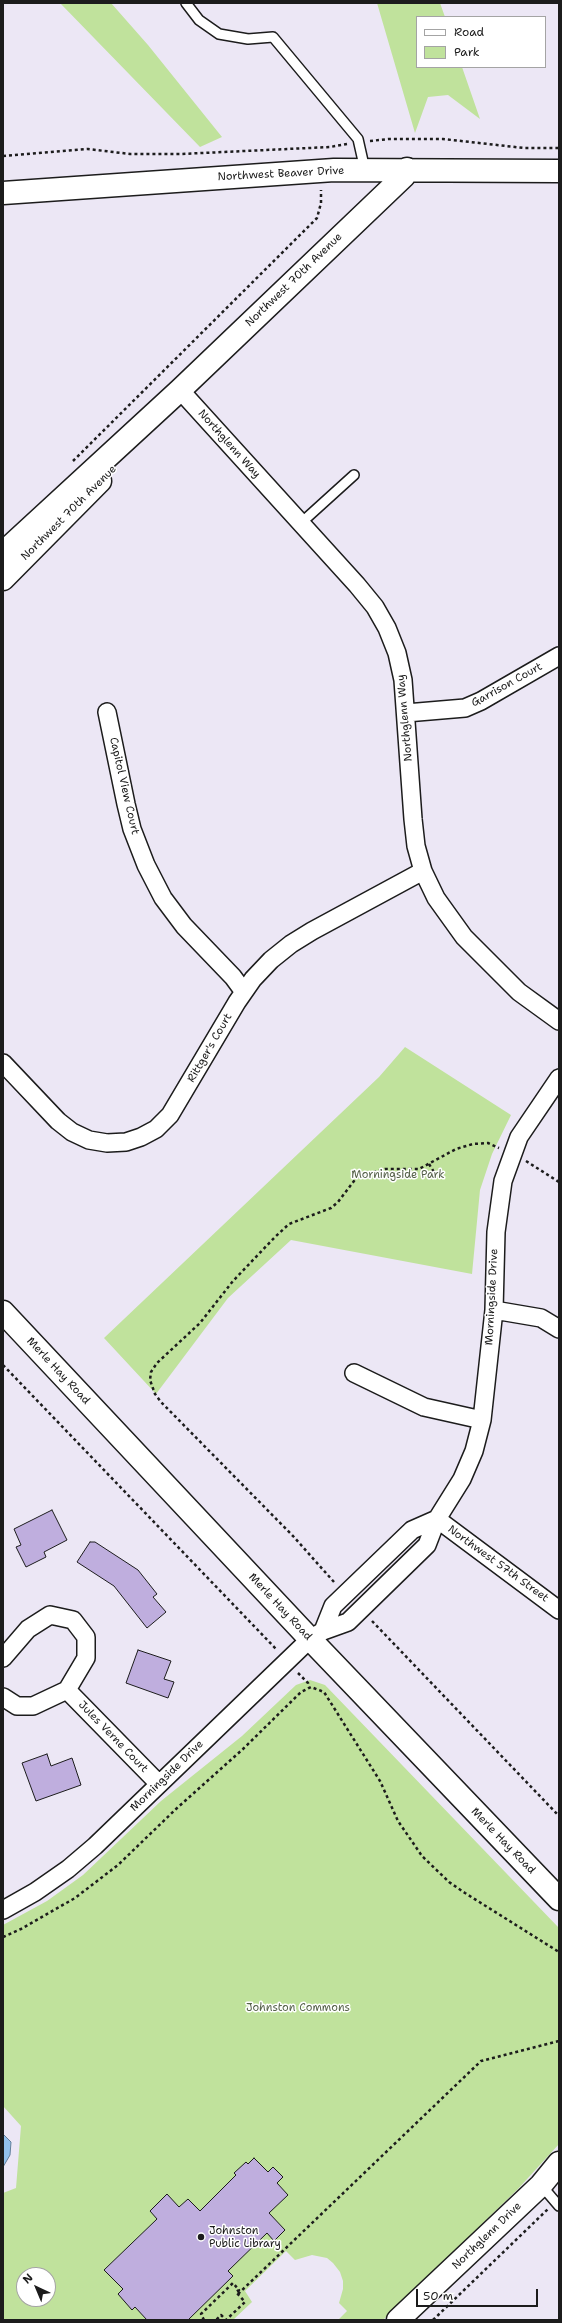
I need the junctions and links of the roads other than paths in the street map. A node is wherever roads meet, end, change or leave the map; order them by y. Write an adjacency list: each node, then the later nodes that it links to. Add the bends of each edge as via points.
1 (186, 3): 3 (lane, via 199,20 219,34 248,39 273,37 358,139)
2 (407, 169): 3 (main road, Northwest Beaver Drive); 4 (main road, Northwest Beaver Drive); 6 (main road, Northwest 70th Avenue, via 404,176)
3 (365, 170): 5 (main road, Northwest Beaver Drive)
4 (559, 171)
5 (3, 193)
6 (180, 390): 8 (street, Northglenn Way); 9 (main road, Northwest 70th Avenue); 10 (main road, Northwest 70th Avenue, via 150,432)
7 (354, 475): 8 (lane)
8 (301, 524): 13 (street, Northglenn Way, via 357,585 375,607 387,628 397,653 403,680)
9 (3, 553)
10 (3, 579)
11 (559, 656): 13 (street, Garrison Court, via 465,708)
12 (107, 712): 15 (street, Capitol View Court, via 126,804 146,865 163,898 184,926)
13 (406, 714): 14 (street, Northglenn Way, via 413,819 416,846)
14 (423, 871): 15 (street, Rittger's Court, via 291,944 271,960); 16 (street, Northglenn Way, via 436,898 464,937 519,992)
15 (244, 992): 17 (street, Rittger's Court, via 170,1115 156,1129 141,1138 107,1143 89,1140 72,1132 58,1121)
16 (559, 1021)
17 (3, 1063)
18 (559, 1078): 19 (street, Morningside Drive, via 520,1137 503,1181 494,1259)
19 (494, 1310): 21 (street, via 541,1318); 23 (street, Morningside Drive)
20 (3, 1312): 26 (main road, Merle Hay Road)
21 (559, 1329)
22 (354, 1373): 23 (street, via 424,1407)
23 (482, 1420): 24 (street, Morningside Drive, via 474,1451 462,1478)
24 (437, 1519): 25 (street, Northwest 57th Street); 26 (street, Morningside Drive, via 427,1545 348,1622)
25 (559, 1610)
26 (316, 1635): 30 (street, Morningside Drive); 31 (main road, Merle Hay Road)
27 (3, 1658): 28 (street, via 28,1629 50,1615 73,1620 86,1637 86,1658)
28 (67, 1690): 29 (street, via 33,1706 17,1706); 30 (street, Jules Verne Court)
29 (3, 1696)
30 (159, 1784): 32 (street, Morningside Drive, via 68,1869)
31 (559, 1899)
32 (3, 1910)
33 (559, 2163): 34 (main road, Northglenn Drive)
34 (550, 2179): 35 (lane); 36 (main road, Northglenn Drive)
35 (558, 2204)
36 (398, 2320)

